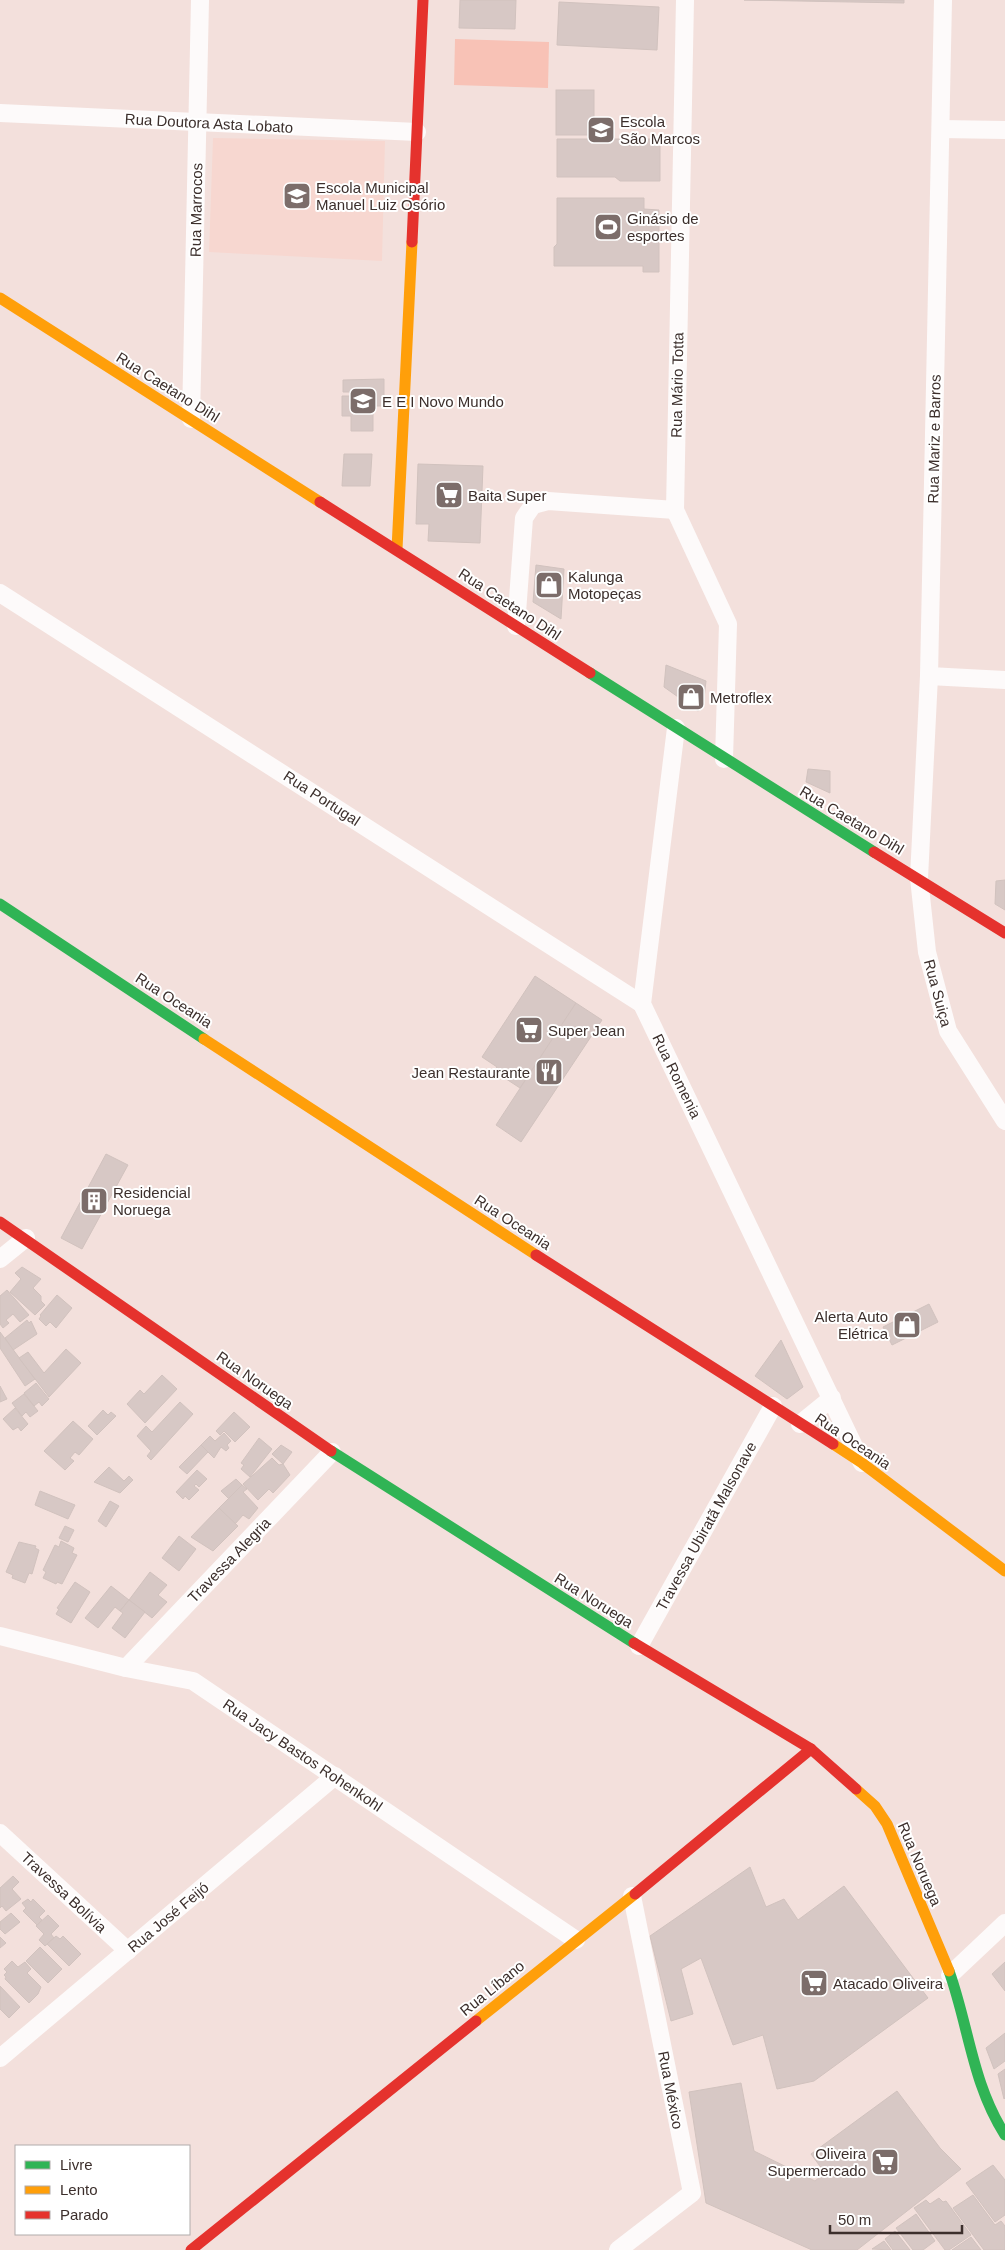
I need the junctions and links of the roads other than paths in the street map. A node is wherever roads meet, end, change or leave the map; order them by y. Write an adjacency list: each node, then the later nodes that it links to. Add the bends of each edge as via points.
1 (200, 0): 6 (street, Rua Marrocos)
2 (422, 0): 9 (street)
3 (686, 0): 12 (street, Rua Mário Totta)
4 (943, 0): 7 (street, Rua Mariz e Barros)
5 (0, 113): 6 (street, Rua Doutora Asta Lobato)
6 (198, 122): 9 (street, Rua Doutora Asta Lobato); 11 (street, Rua Marrocos)
7 (941, 130): 8 (street); 16 (street, Rua Mariz e Barros)
8 (1005, 130)
9 (417, 132): 13 (street)
10 (0, 298): 11 (street, Rua Caetano Dihl)
11 (191, 419): 13 (street, Rua Caetano Dihl)
12 (674, 510): 15 (street, via 548,501 532,505 524,518); 19 (street, Rua Mário Totta, via 728,624)
13 (398, 549): 15 (street, Rua Caetano Dihl)
14 (0, 593): 23 (street, Rua Portugal)
15 (516, 626): 18 (street, Rua Caetano Dihl)
16 (930, 676): 17 (street); 20 (street, Rua Mariz e Barros)
17 (1005, 680)
18 (676, 728): 19 (street, Rua Caetano Dihl); 23 (street)
19 (724, 759): 20 (street, Rua Caetano Dihl)
20 (919, 878): 22 (street, Rua Caetano Dihl); 24 (street, Rua Suiça, via 927,952 948,1032)
21 (0, 904): 29 (street, Rua Oceania, via 409,1174)
22 (1005, 933)
23 (642, 1004): 28 (street, Rua Romenia)
24 (1005, 1121)
25 (0, 1222): 26 (street, Rua Noruega)
26 (26, 1238): 27 (street); 31 (street, Rua Noruega)
27 (0, 1259)
28 (832, 1398): 30 (street); 32 (street, Rua Romenia)
29 (773, 1406): 30 (street, Rua Oceania); 35 (street, Travessa Ubiratã Malsonave)
30 (800, 1424): 32 (street, Rua Oceania)
31 (332, 1452): 35 (street, Rua Noruega); 36 (street, Travessa Alegria)
32 (862, 1463): 33 (street, Rua Oceania)
33 (1005, 1571)
34 (0, 1636): 36 (street, Rua Jacy Bastos Rohenkohl)
35 (638, 1646): 37 (street, Rua Noruega)
36 (126, 1668): 38 (street, Rua Jacy Bastos Rohenkohl, via 193,1681)
37 (811, 1749): 40 (street, Rua Líbano); 44 (street, Rua Noruega, via 875,1806 886,1824)
38 (335, 1776): 42 (street, Rua Jacy Bastos Rohenkohl); 43 (street, Rua José Feijó)
39 (0, 1833): 43 (street, Travessa Bolívia)
40 (632, 1896): 42 (street, Rua Líbano); 48 (street, Rua México, via 692,2192)
41 (1005, 1922): 44 (street)
42 (576, 1940): 47 (street, Rua Líbano)
43 (128, 1951): 45 (street, Rua José Feijó)
44 (950, 1975): 46 (street, Rua Noruega, via 980,2086 994,2120)
45 (0, 2058)
46 (1005, 2135)
47 (191, 2250)
48 (618, 2250)

